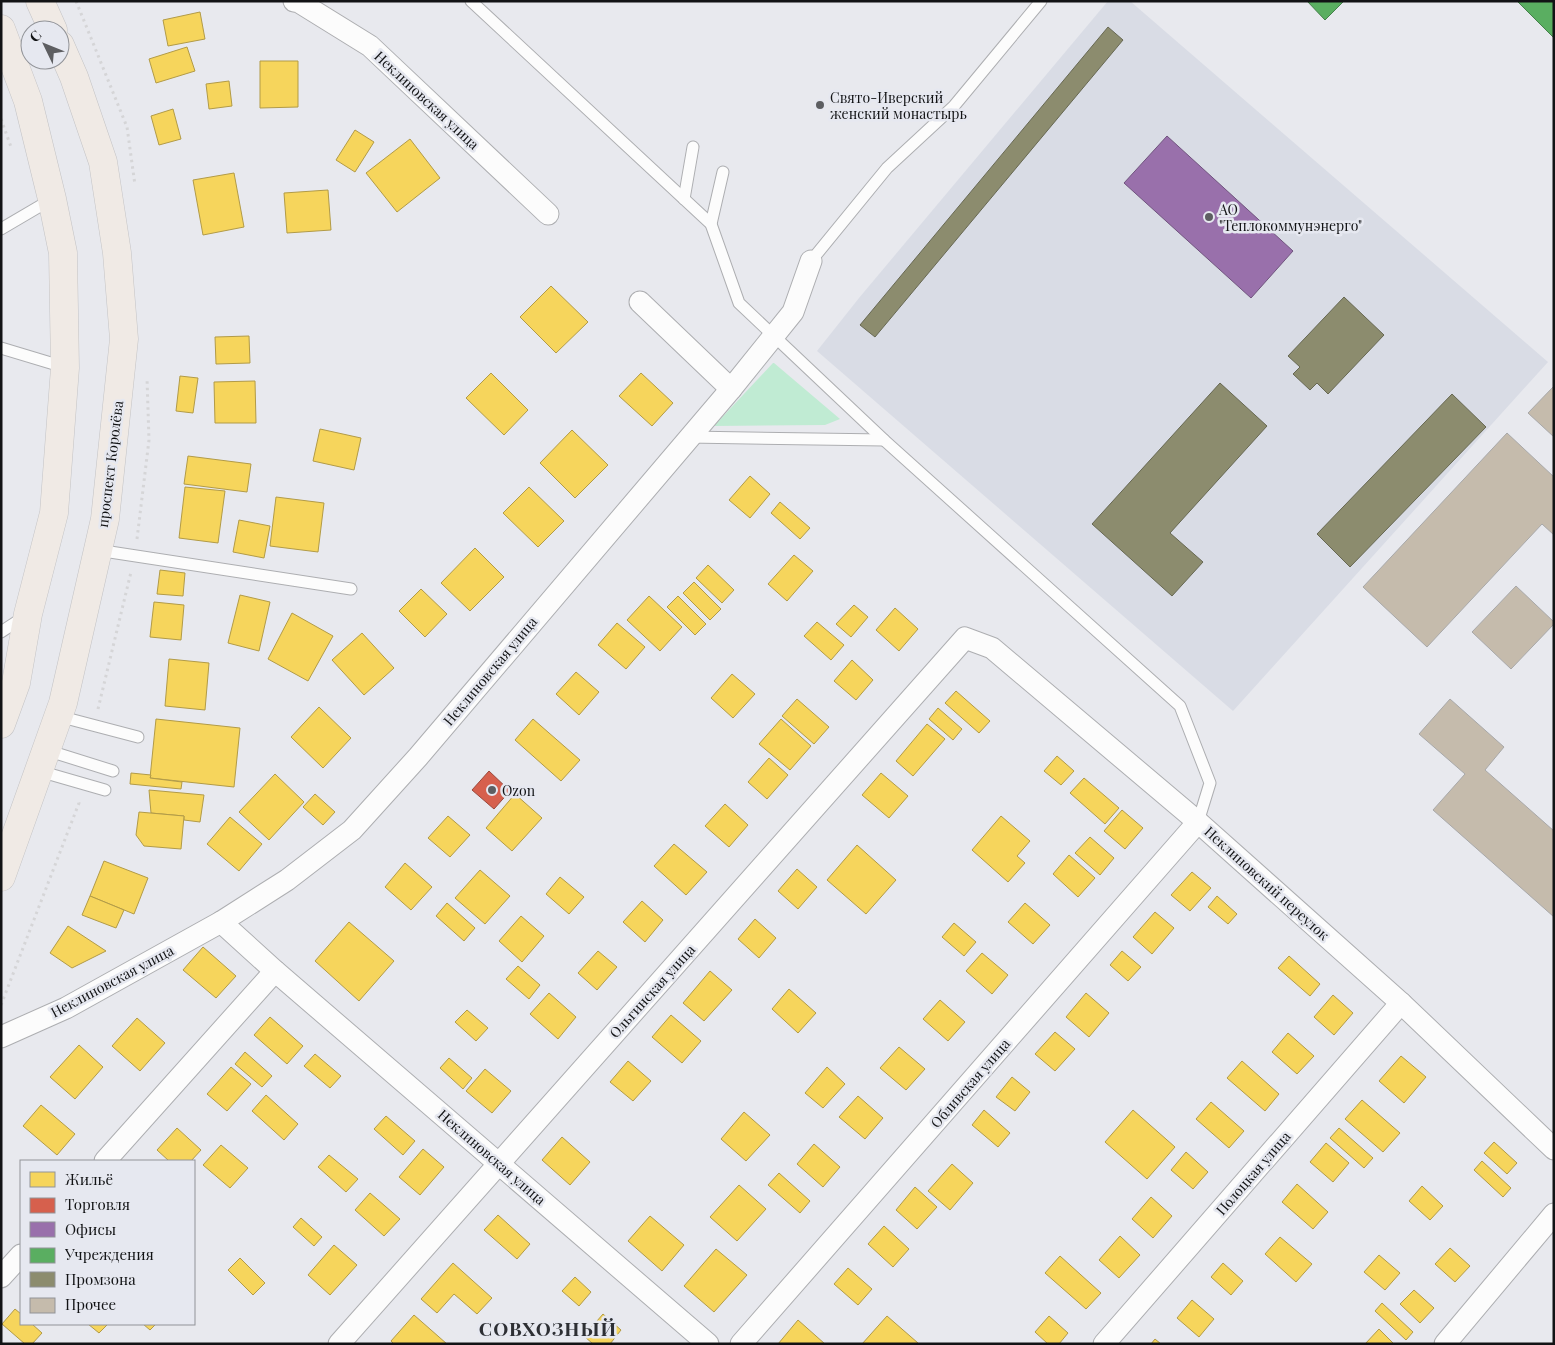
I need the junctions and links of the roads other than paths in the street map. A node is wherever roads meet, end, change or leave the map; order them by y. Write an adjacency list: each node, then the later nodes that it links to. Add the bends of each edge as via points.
1 (40, 1): 5 (main road)
2 (472, 1): 11 (lane)
3 (1041, 1): 15 (lane, via 954,106 887,168)
4 (298, 2): 12 (street, Неклиновская улица, via 370,46)
5 (49, 20)
6 (1, 29): 10 (main road, via 28,101)
7 (70, 68): 23 (main road, проспект Королёва, via 103,162 117,253 124,339 105,519)
8 (693, 147): 11 (lane)
9 (723, 172): 13 (lane)
10 (52, 199): 14 (lane); 19 (main road, via 63,253)
11 (684, 199): 13 (lane)
12 (548, 214)
13 (711, 224): 17 (lane, via 739,303)
14 (1, 229)
15 (811, 261): 17 (street, Неклиновская улица, via 793,312)
16 (640, 302): 20 (street)
17 (774, 336): 20 (street, Неклиновская улица); 22 (lane)
18 (1, 348): 19 (lane)
19 (65, 368): 25 (main road, via 54,513)
20 (731, 388): 21 (street, Неклиновская улица)
21 (688, 437): 22 (lane); 36 (street, Неклиновская улица, via 418,757 352,830 287,880)
22 (884, 440): 34 (lane, via 1180,706 1210,783)
23 (98, 550): 24 (lane); 28 (main road, проспект Королёва)
24 (350, 589)
25 (28, 614): 26 (lane); 29 (main road, via 16,683)
26 (1, 632)
27 (965, 638): 34 (street, Неклиновский переулок, via 992,648); 42 (street, Ольгинская улица)
28 (58, 716): 30 (lane); 31 (main road, проспект Королёва)
29 (1, 724)
30 (138, 737)
31 (42, 760): 32 (lane); 33 (lane); 35 (main road, проспект Королёва)
32 (113, 771)
33 (105, 790)
34 (1198, 822): 38 (street, Неклиновский переулок); 48 (street, Обливская улица)
35 (1, 877)
36 (221, 922): 37 (street, Неклиновская улица); 39 (street, Неклиновская улица, via 66,1008)
37 (275, 971): 41 (street); 42 (street, Неклиновская улица)
38 (1402, 1003): 40 (street, Неклиновский переулок); 49 (street, Полоцкая улица)
39 (1, 1036)
40 (1554, 1149)
41 (106, 1160)
42 (499, 1163): 46 (street, Ольгинская улица); 47 (street, Неклиновская улица)
43 (1554, 1214): 50 (street)
44 (20, 1256): 45 (street)
45 (1, 1277)
46 (339, 1344)
47 (708, 1344)
48 (741, 1344)
49 (1104, 1344)
50 (1445, 1344)

